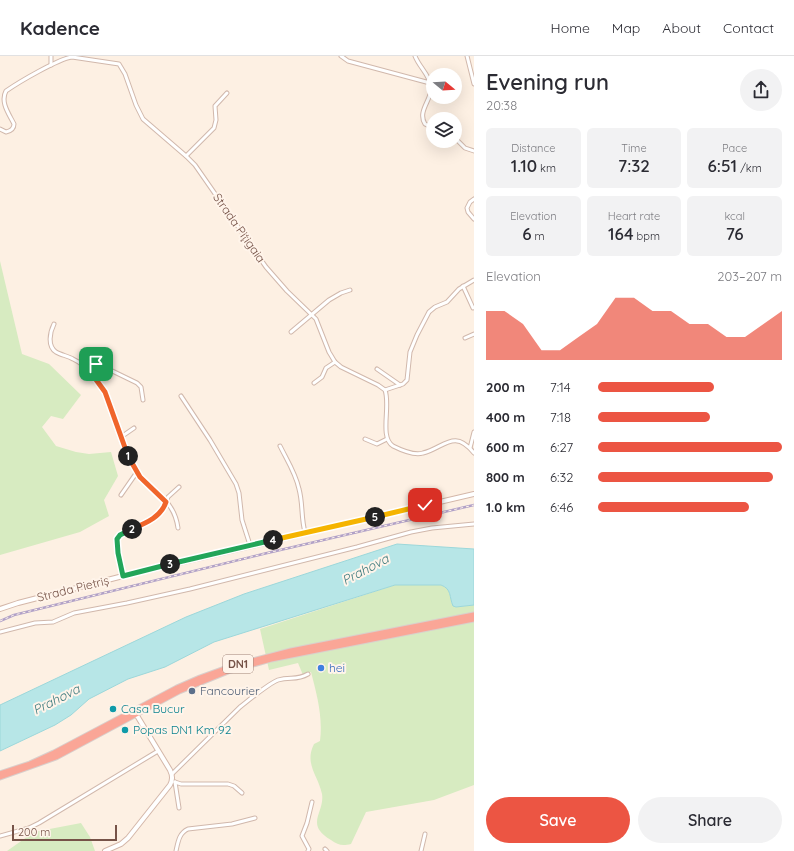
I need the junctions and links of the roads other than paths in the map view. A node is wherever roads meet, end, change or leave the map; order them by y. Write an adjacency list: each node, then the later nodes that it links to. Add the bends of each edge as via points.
1 (51, 56): 5 (street)
2 (341, 56): 7 (street, via 348,61)
3 (415, 56): 6 (street)
4 (467, 56): 8 (street)
5 (51, 65): 12 (street, Strada Pițigaia, via 4,94 3,102 14,124 9,132); 15 (street, Strada Pițigaia, via 72,57 119,64 143,119)
6 (426, 75)
7 (426, 82)
8 (474, 84)
9 (227, 93): 15 (street, via 215,106 214,128)
10 (426, 104): 11 (street, via 422,116)
11 (426, 124)
12 (0, 129)
13 (462, 145): 14 (street)
14 (474, 151)
15 (186, 156): 22 (street, Strada Pițigaia, via 200,172 266,268)
16 (474, 199): 17 (street, via 466,208)
17 (474, 219)
18 (474, 280): 19 (street)
19 (463, 286): 21 (street); 31 (street, via 447,302 429,312 410,352 407,380)
20 (350, 290): 22 (street, via 329,300)
21 (473, 308)
22 (312, 314): 24 (street); 27 (street, Strada Pițigaia, via 320,326)
23 (54, 324): 28 (street, via 50,337 53,349)
24 (291, 332)
25 (474, 334): 26 (street)
26 (465, 338)
27 (335, 362): 30 (street, via 326,368 322,377); 32 (street)
28 (89, 370): 34 (street, via 98,364 137,383 141,387); 37 (street, via 105,392)
29 (377, 370): 31 (street)
30 (314, 383)
31 (400, 385): 32 (street)
32 (385, 390): 39 (street, via 388,405)
33 (181, 396): 51 (street, via 236,484 242,520)
34 (143, 400)
35 (134, 428): 37 (street)
36 (474, 432): 41 (street)
37 (121, 437): 43 (street)
38 (365, 439): 39 (street, via 377,444)
39 (387, 439): 41 (street, via 397,448 414,454 423,453 452,440 460,441)
40 (280, 446): 50 (street, via 299,489)
41 (470, 448): 42 (street)
42 (474, 453)
43 (137, 472): 46 (street); 47 (street)
44 (178, 487): 47 (street)
45 (474, 494): 50 (main road, Strada Pietriș)
46 (121, 495)
47 (166, 502): 49 (street, via 173,512); 52 (street, via 164,508 153,519 118,536)
48 (474, 524): 56 (street, via 411,532 190,589 74,613 53,622 35,623)
49 (178, 528)
50 (305, 532): 51 (main road, Strada Pietriș)
51 (250, 545): 52 (main road, Strada Pietriș)
52 (123, 576): 53 (main road, Strada Pietriș)
53 (0, 609)
54 (474, 615): 60 (highway, DN1, via 284,652 233,666 177,688 48,756)
55 (474, 619): 58 (highway, DN1, via 271,659 192,685)
56 (0, 632)
57 (308, 674): 62 (street, via 299,679 276,681 240,707)
58 (136, 714): 59 (main road); 61 (highway, DN1, via 56,757)
59 (158, 751): 62 (main road); 68 (street, via 33,826)
60 (0, 774)
61 (0, 777)
62 (173, 778): 63 (street, via 181,784 228,784); 65 (street); 69 (main road, via 128,838)
63 (242, 792)
64 (312, 802): 71 (street, via 302,836)
65 (179, 808)
66 (255, 818): 70 (street, via 232,824 188,829 180,836)
67 (425, 834): 72 (street)
68 (0, 836)
69 (105, 851)
70 (176, 851)
71 (308, 851)
72 (421, 851)

